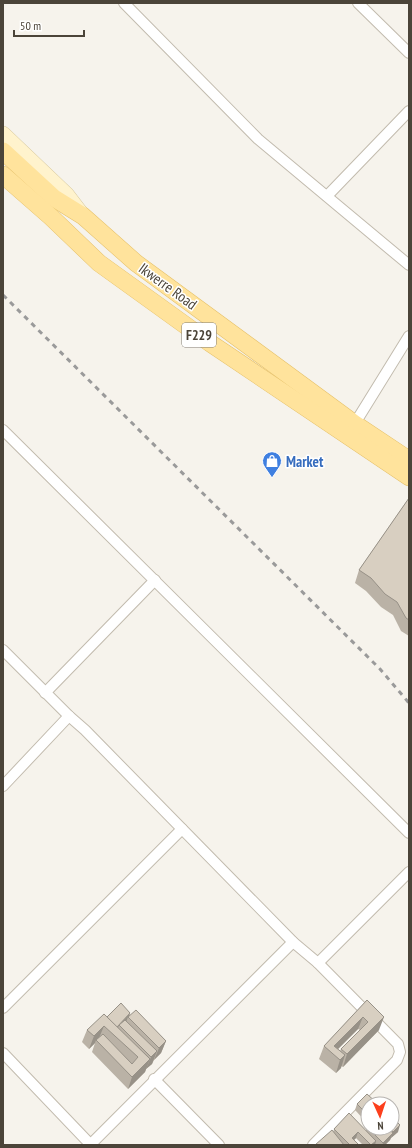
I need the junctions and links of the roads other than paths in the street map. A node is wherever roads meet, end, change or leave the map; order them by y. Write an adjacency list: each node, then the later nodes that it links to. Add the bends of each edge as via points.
1 (124, 3): 8 (street, via 258,139)
2 (358, 3): 3 (street)
3 (409, 53)
4 (409, 111): 8 (street)
5 (3, 134): 9 (street, Ikwerre Road, via 67,195)
6 (5, 157): 9 (main road, F229, via 54,198)
7 (3, 175): 13 (main road, Ikwerre Road / F229, via 99,263 210,343)
8 (327, 196): 10 (street)
9 (83, 216): 13 (main road, Ikwerre Road / F229, via 136,263)
10 (409, 264)
11 (409, 336): 13 (street)
12 (3, 430): 16 (street)
13 (351, 430): 14 (main road, Ikwerre Road / F229); 15 (main road, Ikwerre Road / F229)
14 (409, 460)
15 (409, 477)
16 (155, 580): 18 (street); 22 (street)
17 (3, 650): 18 (street)
18 (46, 693): 19 (street)
19 (69, 716): 20 (street); 21 (street)
20 (3, 786)
21 (182, 829): 24 (street); 26 (street)
22 (409, 833)
23 (409, 872): 25 (street)
24 (292, 942): 25 (street); 28 (street)
25 (318, 963): 31 (street, via 398,1044 400,1052 397,1060)
26 (3, 1008)
27 (4, 1056): 29 (street)
28 (154, 1079): 29 (street); 30 (street)
29 (90, 1145)
30 (219, 1145)
31 (313, 1145)

